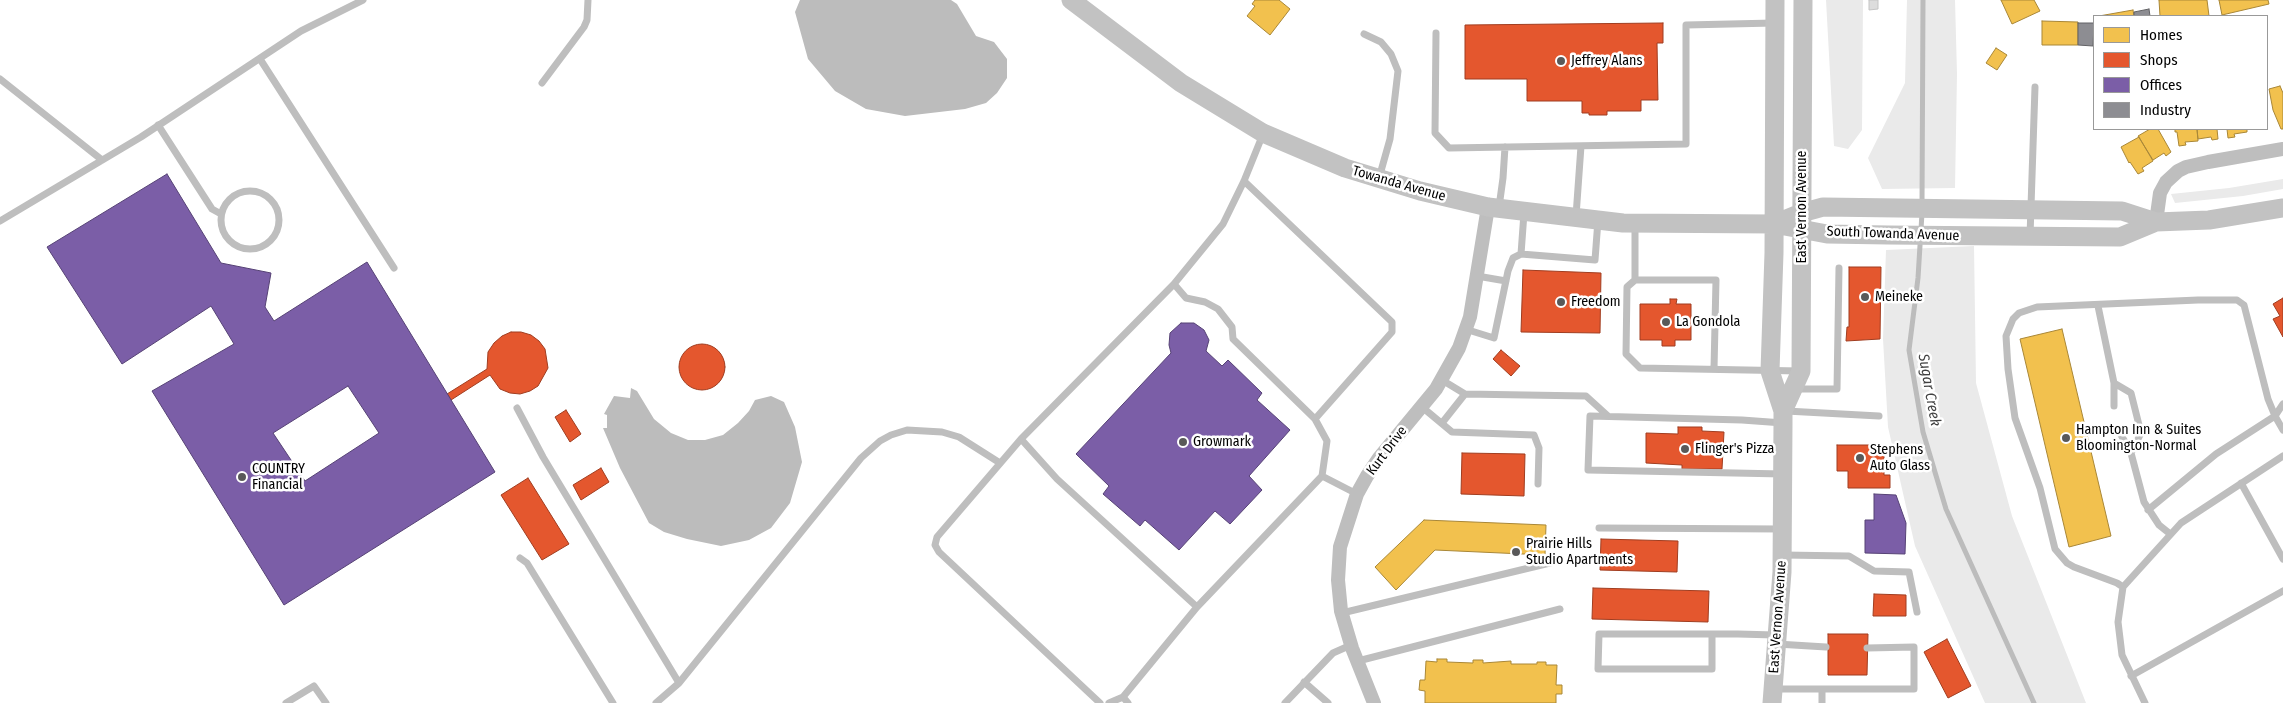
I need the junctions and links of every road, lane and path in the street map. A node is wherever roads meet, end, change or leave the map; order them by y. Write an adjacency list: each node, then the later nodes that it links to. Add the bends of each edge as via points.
1 (364, 0): 9 (lane, via 301,31)
2 (588, 0): 11 (lane, via 588,20)
3 (1071, 0): 14 (main road, Towanda Avenue, via 1181,83)
4 (1775, 0): 6 (main road, East Vernon Avenue)
5 (1803, 0): 28 (main road, East Vernon Avenue)
6 (1775, 23): 15 (lane, via 1686,25 1686,144); 32 (main road, East Vernon Avenue)
7 (1436, 33): 16 (lane, via 1435,133 1449,148)
8 (1364, 34): 19 (lane, via 1381,42 1392,54 1398,71 1390,139)
9 (260, 59): 13 (lane); 35 (lane)
10 (0, 79): 18 (lane)
11 (542, 83)
12 (2035, 87): 23 (lane)
13 (158, 125): 18 (lane); 25 (lane, via 212,209)
14 (1263, 133): 19 (main road, Towanda Avenue, via 1345,168); 20 (lane)
15 (1581, 146): 16 (lane); 26 (lane)
16 (1505, 147): 21 (lane, via 1503,178)
17 (2283, 149): 30 (street, via 2201,163 2178,171 2160,193)
18 (102, 160): 29 (lane)
19 (1379, 178): 21 (main road, Towanda Avenue, via 1420,192)
20 (1244, 181): 40 (lane, via 1223,224); 58 (lane, via 1392,322 1392,332)
21 (1493, 208): 24 (main road, Towanda Avenue); 37 (street, Kurt Drive)
22 (2283, 208): 30 (main road, South Towanda Avenue, via 2209,220)
23 (2031, 209): 28 (main road, South Towanda Avenue, via 1823,208); 30 (main road, South Towanda Avenue, via 2122,211); 33 (lane)
24 (1524, 211): 26 (main road, Towanda Avenue); 34 (lane)
25 (221, 214): 25 (lane, via 224,234 238,247 248,250 267,245 278,229 278,210 258,191 239,193)
26 (1576, 217): 27 (main road, Towanda Avenue)
27 (1598, 220): 31 (main road, Towanda Avenue); 34 (lane, via 1595,260)
28 (1801, 221): 32 (main road, South Towanda Avenue); 33 (main road, South Towanda Avenue, via 1827,234); 45 (main road, East Vernon Avenue)
29 (0, 222)
30 (2156, 222): 33 (main road, South Towanda Avenue, via 2120,237)
31 (1636, 223): 32 (main road, Towanda Avenue); 38 (lane)
32 (1774, 224): 44 (main road, East Vernon Avenue)
33 (2030, 236)
34 (1520, 254): 39 (lane, via 1513,258)
35 (394, 268)
36 (1839, 268): 48 (lane, via 1837,389)
37 (1478, 276): 39 (lane); 42 (street, Kurt Drive)
38 (1635, 280): 43 (lane, via 1716,280); 43 (lane, via 1627,287 1626,354 1640,368)
39 (1506, 281): 42 (lane, via 1494,338)
40 (1174, 284): 58 (lane, via 1186,298 1218,309 1232,327 1232,339); 62 (lane)
41 (2098, 306): 47 (lane); 56 (lane, via 2209,300 2241,302 2246,309 2268,400); 79 (lane, via 2037,307 2020,313 2013,319 2006,336 2008,369 2015,418 2040,488 2056,549 2074,567)
42 (1465, 330): 46 (street, Kurt Drive)
43 (1714, 368): 44 (lane)
44 (1770, 371): 45 (lane); 48 (main road, East Vernon Avenue)
45 (1800, 371): 48 (main road, East Vernon Avenue)
46 (1442, 380): 49 (lane); 52 (street, Kurt Drive)
47 (2114, 383): 51 (lane); 63 (lane, via 2131,393 2141,433)
48 (1784, 389): 57 (main road, East Vernon Avenue)
49 (1465, 394): 54 (lane, via 1586,396); 59 (lane)
50 (2283, 404): 56 (lane)
51 (2114, 406)
52 (1422, 407): 59 (lane); 70 (street, Kurt Drive, via 1379,458)
53 (517, 408): 93 (lane)
54 (1608, 416): 57 (lane, via 1742,420); 66 (lane, via 1590,416 1588,470)
55 (1879, 416): 57 (lane)
56 (2275, 416): 60 (lane); 71 (lane, via 2210,459)
57 (1783, 417): 66 (main road, East Vernon Avenue)
58 (1315, 419): 67 (lane, via 1327,441)
59 (1442, 423): 69 (lane, via 1452,432 1534,435 1539,448)
60 (2283, 430)
61 (2120, 433): 63 (lane)
62 (1021, 440): 65 (lane); 81 (lane, via 1057,479)
63 (2131, 453): 71 (lane, via 2140,492)
64 (2283, 456): 68 (lane)
65 (1000, 463): 93 (lane, via 959,437 942,432 907,430 880,441 861,458); 101 (lane, via 937,537 935,545)
66 (1783, 474): 73 (main road, East Vernon Avenue)
67 (1322, 476): 70 (lane); 81 (lane)
68 (2240, 483): 74 (lane); 77 (lane)
69 (1538, 484)
70 (1357, 494): 84 (street, Kurt Drive, via 1340,547 1338,580)
71 (2148, 510): 74 (lane)
72 (1599, 528): 73 (lane)
73 (1782, 529): 75 (main road, East Vernon Avenue)
74 (2169, 533): 79 (lane)
75 (1782, 555): 83 (lane, via 1850,556 1874,571 1909,572); 86 (main road, East Vernon Avenue)
76 (520, 558): 99 (lane, via 527,563)
77 (2283, 558)
78 (1554, 562): 84 (lane)
79 (2123, 587): 91 (lane, via 2118,630)
80 (2283, 591): 91 (lane)
81 (1197, 607): 96 (lane)
82 (1560, 609): 90 (lane)
83 (1917, 612)
84 (1342, 613): 87 (street, Kurt Drive)
85 (1712, 634): 85 (lane, via 1599,634 1598,669 1712,669); 86 (lane)
86 (1778, 639): 88 (lane); 95 (main road, East Vernon Avenue)
87 (1352, 645): 90 (street, Kurt Drive); 92 (lane, via 1333,652)
88 (1826, 647)
89 (1867, 648): 94 (lane, via 1914,647 1914,689)
90 (1358, 661): 105 (street, Kurt Drive)
91 (2130, 676): 107 (lane)
92 (1304, 682): 103 (lane); 104 (lane)
93 (679, 683): 100 (lane)
94 (1822, 689): 95 (lane); 106 (lane)
95 (1773, 696)
96 (1126, 700): 102 (lane)
97 (286, 703): 98 (lane, via 314,686)
98 (326, 703)
99 (614, 703)
100 (656, 703)
101 (1100, 703)
102 (1109, 703)
103 (1285, 703)
104 (1328, 703)
105 (1374, 703)
106 (1822, 703)
107 (2145, 703)

